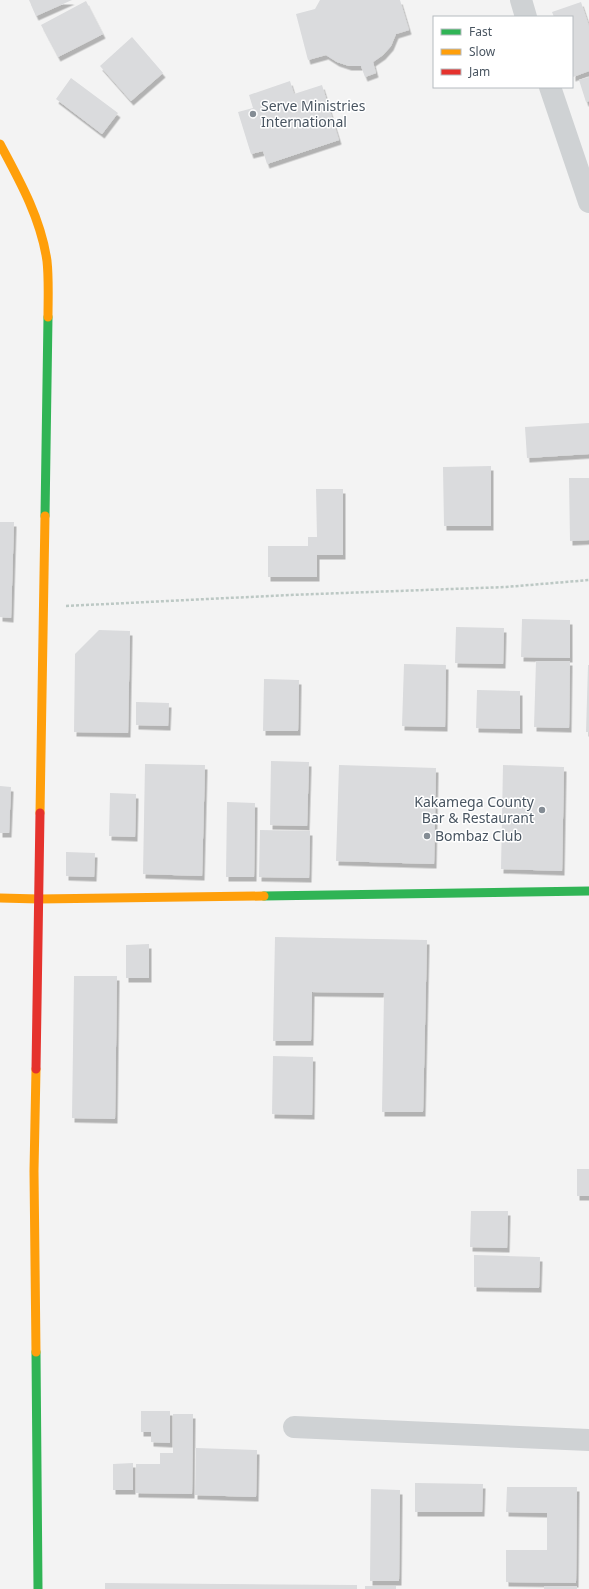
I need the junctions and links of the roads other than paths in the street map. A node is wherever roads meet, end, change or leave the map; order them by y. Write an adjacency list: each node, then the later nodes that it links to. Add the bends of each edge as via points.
1 (521, 0): 2 (street)
2 (526, 16)
3 (550, 88): 5 (street)
4 (0, 144): 8 (street, via 28,196 46,258 48,306)
5 (589, 202)
6 (589, 891): 8 (street)
7 (0, 898): 8 (street)
8 (39, 899): 11 (street, via 34,1171)
9 (294, 1427): 10 (street)
10 (589, 1440)
11 (38, 1589)

